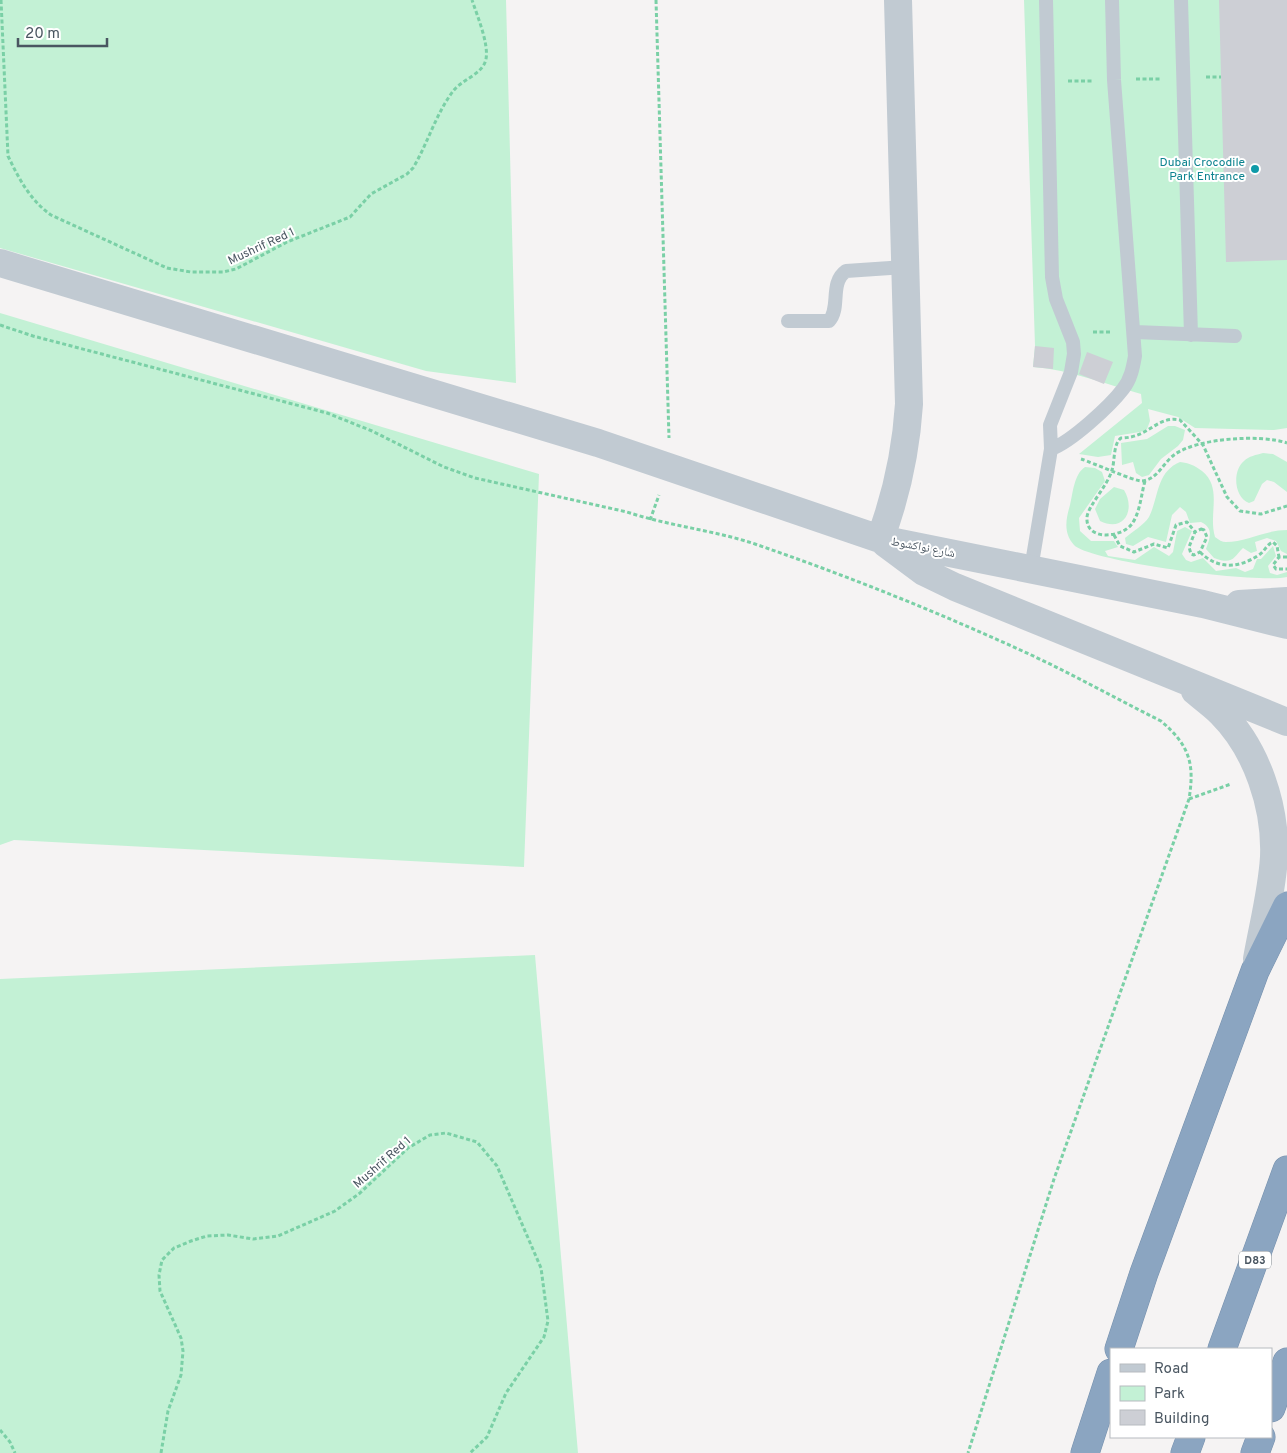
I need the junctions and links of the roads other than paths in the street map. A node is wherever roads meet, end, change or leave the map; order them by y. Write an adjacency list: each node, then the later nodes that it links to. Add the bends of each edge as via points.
1 (898, 0): 6 (street)
2 (1046, 0): 11 (lane, via 1052,277 1074,354 1071,372 1050,426)
3 (1112, 0): 8 (lane, via 1114,80)
4 (1181, 0): 9 (lane)
5 (0, 263): 12 (street, via 670,466)
6 (905, 267): 7 (lane, via 846,271 838,279 829,321); 12 (street, via 907,438 893,505)
7 (788, 321)
8 (1135, 332): 9 (lane); 11 (lane, via 1133,367 1123,389 1072,437)
9 (1191, 335): 10 (lane)
10 (1235, 336)
11 (1051, 449): 13 (lane)
12 (880, 539): 13 (street, شارع نواكشوط); 17 (street, شارع نواكشوط, via 939,580)
13 (1031, 569): 15 (street, شارع نواكشوط)
14 (1287, 600): 15 (street, via 1259,604)
15 (1203, 604): 16 (street, شارع نواكشوط)
16 (1287, 625)
17 (1172, 673): 18 (street, شارع نواكشوط); 20 (street, via 1221,712 1236,731 1259,773 1268,800 1274,856)
18 (1287, 722)
19 (1287, 906): 20 (highway)
20 (1255, 971): 22 (highway)
21 (1287, 1170): 23 (highway, D83)
22 (1119, 1348)
23 (1222, 1348)
24 (1287, 1362): 26 (highway)
25 (1110, 1376): 29 (highway)
26 (1272, 1405)
27 (1191, 1438): 30 (highway)
28 (1261, 1438): 31 (highway)
29 (1085, 1453)
30 (1185, 1453)
31 (1255, 1453)

